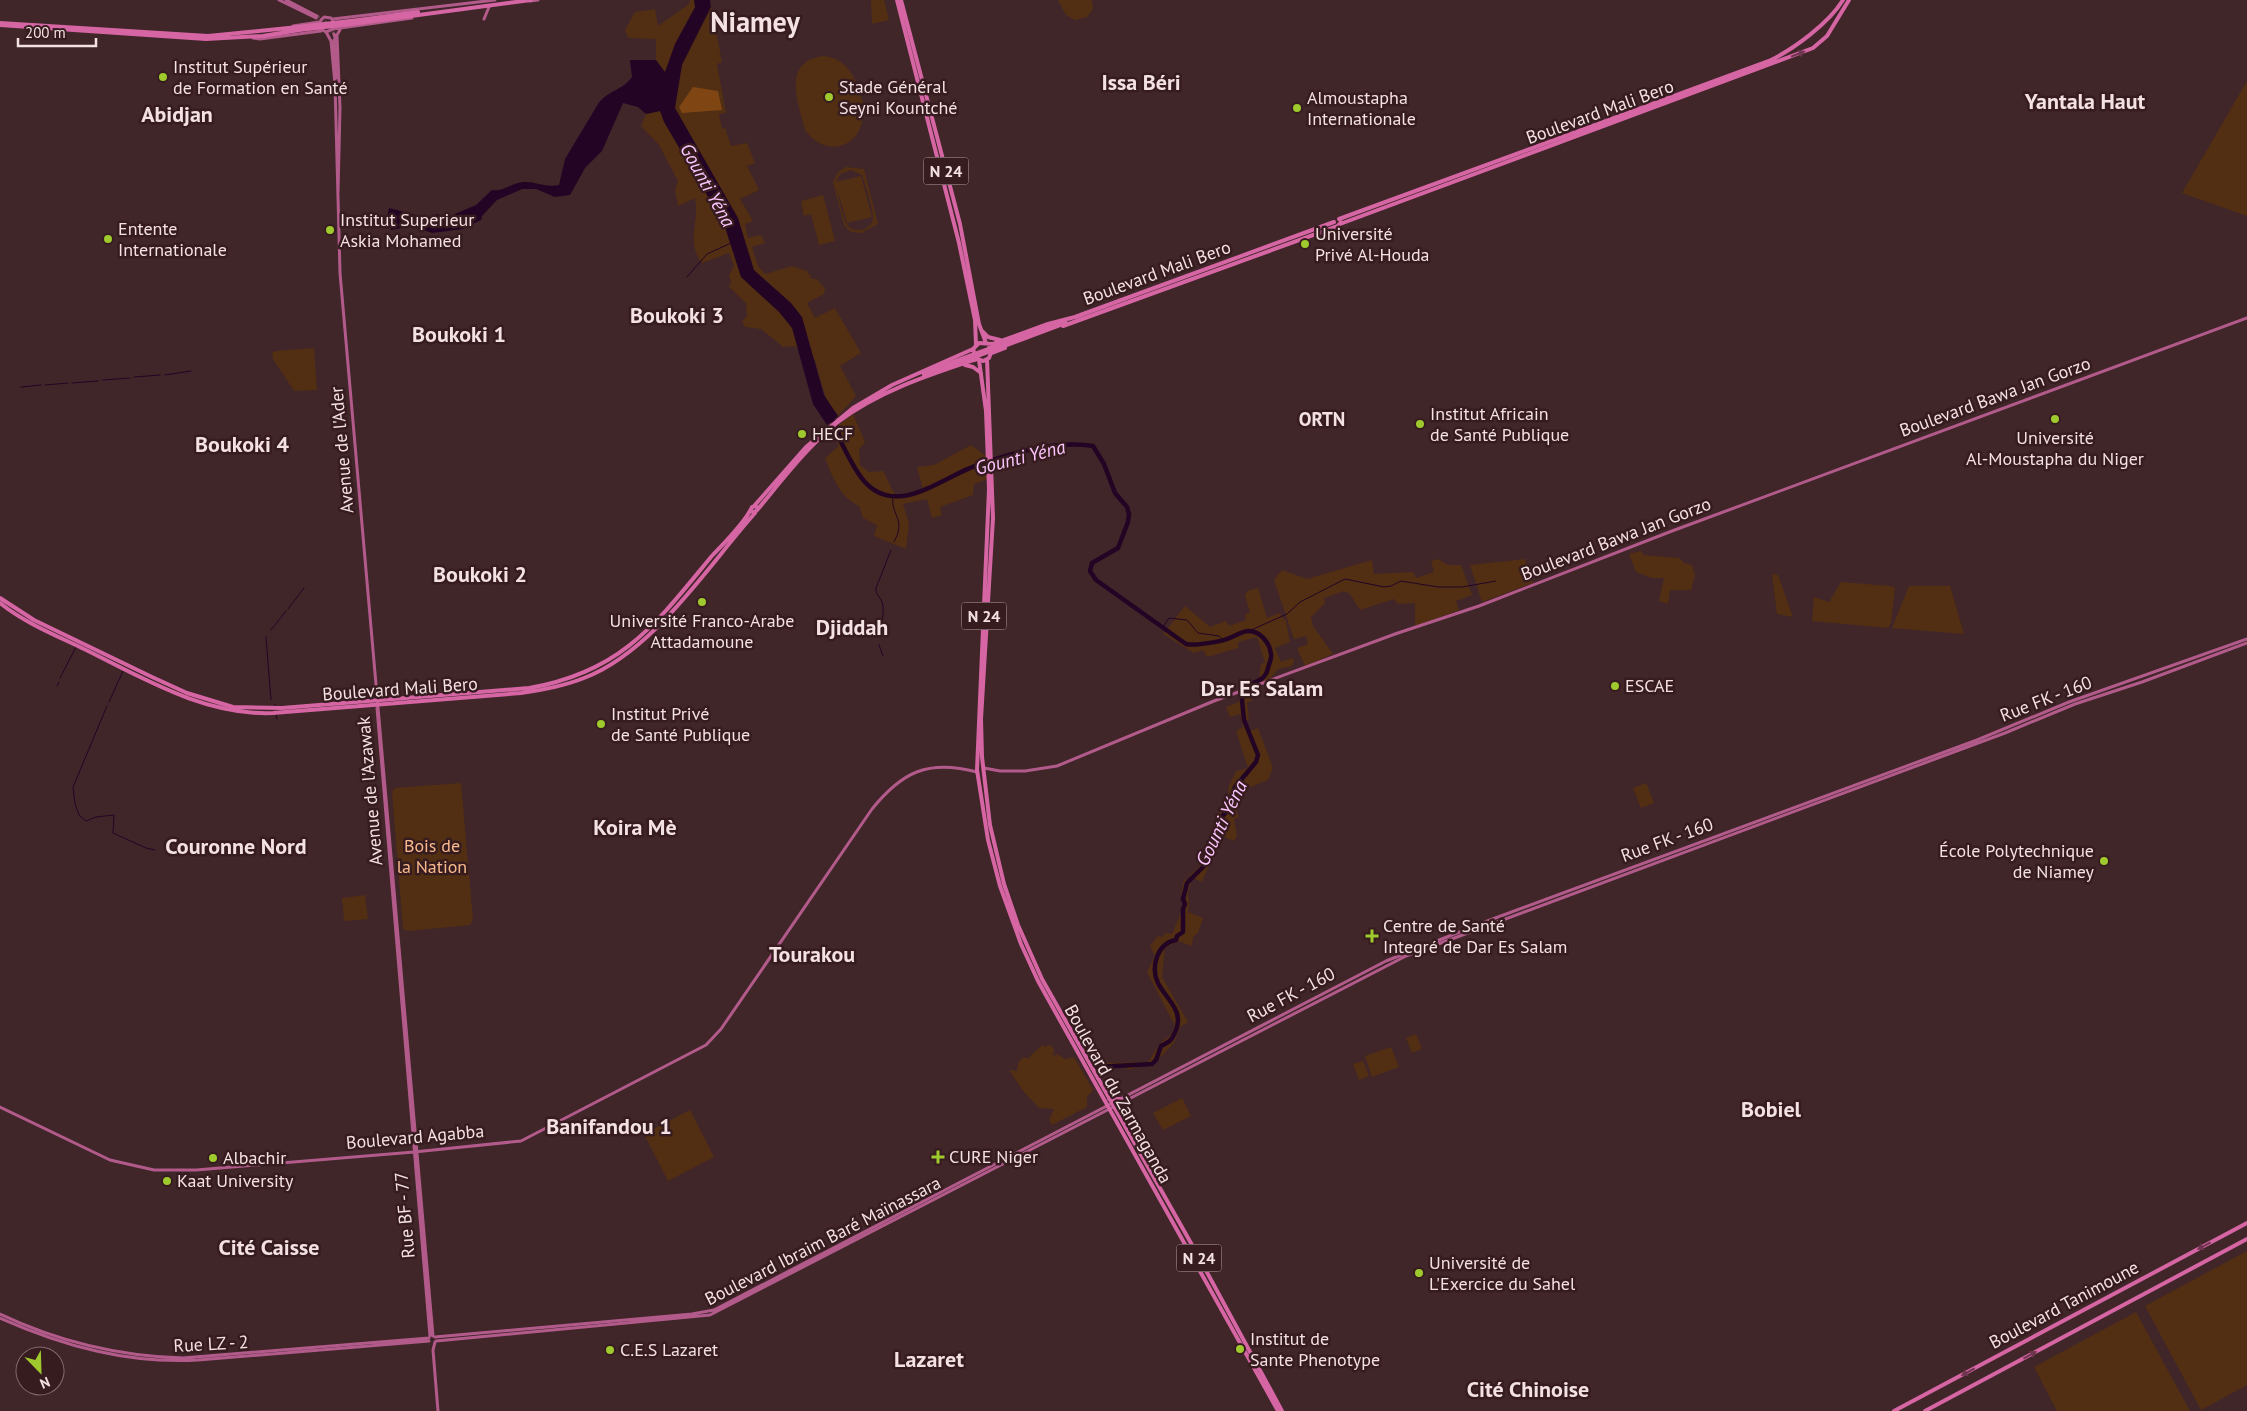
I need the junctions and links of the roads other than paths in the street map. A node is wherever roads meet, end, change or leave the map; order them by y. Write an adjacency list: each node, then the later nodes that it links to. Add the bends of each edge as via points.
1 (279, 0): 11 (main road)
2 (286, 0): 11 (main road)
3 (495, 0): 14 (main road)
4 (511, 0): 13 (main road)
5 (530, 0): 13 (main road)
6 (538, 0): 12 (main road)
7 (897, 0): 33 (main road, N 24)
8 (901, 0): 33 (main road, N 24)
9 (1843, 0): 34 (main road, Boulevard Mali Bero, via 1835,12 1794,46 1769,60)
10 (1849, 0): 34 (main road, Boulevard Mali Bero, one-way to 10, via 1813,48 1825,38)
11 (293, 5): 17 (main road); 18 (main road); 19 (main road)
12 (489, 7): 16 (main road); 20 (main road)
13 (453, 9): 15 (main road); 16 (main road); 23 (main road)
14 (406, 11): 15 (main road); 21 (main road)
15 (424, 11): 23 (main road)
16 (434, 14): 26 (main road)
17 (309, 16): 22 (main road); 24 (main road)
18 (316, 17)
19 (324, 17): 21 (main road); 22 (main road)
20 (484, 19)
21 (333, 20): 27 (main road)
22 (319, 22): 24 (main road); 28 (main road)
23 (359, 22): 31 (main road, bridge)
24 (306, 23): 31 (main road)
25 (0, 24): 31 (main road, via 192,39)
26 (341, 28): 27 (main road); 30 (main road)
27 (333, 29): 29 (main road); 30 (main road, Avenue de l'Ader)
28 (322, 31): 29 (main road); 31 (main road, via 260,39)
29 (326, 32): 32 (main road, Avenue de l'Ader, via 331,41)
30 (334, 34): 32 (main road, Avenue de l'Ader)
31 (251, 35)
32 (337, 84): 54 (main road, Avenue de l'Ader, via 340,273)
33 (938, 151): 35 (main road, N 24)
34 (1337, 223): 36 (main road, Boulevard Mali Bero)
35 (963, 249): 38 (main road, N 24); 41 (main road, N 24, via 975,320)
36 (1076, 318): 39 (main road, Boulevard Mali Bero, via 1062,319); 42 (main road, Boulevard Mali Bero); 47 (main road, bridge)
37 (2247, 318): 56 (main road, Boulevard Bawa Jan Gorzo, via 1479,606 1256,686 1057,766 1035,771)
38 (981, 329): 39 (main road, via 988,337); 40 (main road, N 24)
39 (1002, 340): 40 (main road, Boulevard Mali Bero)
40 (987, 343): 41 (main road); 42 (main road)
41 (974, 347): 44 (main road, via 974,356); 47 (main road, Boulevard Mali Bero)
42 (992, 353): 43 (main road)
43 (987, 359): 44 (main road); 48 (main road, Boulevard du Zarmaganda / N 24)
44 (978, 360): 45 (main road, Boulevard Mali Bero); 46 (main road, Boulevard du Zarmaganda / N 24)
45 (960, 365): 46 (main road, via 973,367); 47 (main road, Boulevard Mali Bero)
46 (982, 375): 48 (main road, Boulevard du Zarmaganda / N 24)
47 (909, 380): 54 (main road, Boulevard Mali Bero, via 875,394 837,421 808,449 666,611 635,643 612,660 561,682 528,688)
48 (990, 458): 56 (main road, Boulevard du Zarmaganda / N 24)
49 (0, 598): 54 (main road, Boulevard Mali Bero, via 34,620 210,702 266,709)
50 (0, 604): 54 (main road, Boulevard Mali Bero, via 34,625 208,706 266,714)
51 (2247, 640): 53 (main road, Rue FK - 160)
52 (2247, 643): 53 (main road, Rue FK - 160, via 2142,682)
53 (2089, 697): 60 (main road, Rue FK - 160, via 1405,952)
54 (378, 702): 57 (main road, Avenue de l'Azawak)
55 (969, 770): 56 (main road, Boulevard Bawa Jan Gorzo); 64 (main road, Boulevard Agabba, via 923,771 907,775 892,786 872,809 721,1029 699,1049 521,1141)
56 (981, 770): 58 (main road, Boulevard du Zarmaganda / N 24, via 1004,884 1031,956)
57 (398, 941): 64 (main road, Rue BF - 77)
58 (1065, 1025): 59 (main road, Boulevard du Zarmaganda / N 24); 61 (main road, Boulevard du Zarmaganda / N 24)
59 (1109, 1099): 60 (main road); 61 (main road, Boulevard du Zarmaganda / N 24)
60 (1121, 1101): 61 (main road, Rue FK - 160); 63 (main road)
61 (1111, 1106): 63 (main road, Boulevard du Zarmaganda / N 24); 68 (main road, Boulevard Ibraim Baré Maïnassara, via 714,1310 596,1325); 70 (main road, Boulevard du Zarmaganda / N 24)
62 (0, 1107): 64 (main road, Boulevard Agabba, via 110,1160 154,1170 190,1170)
63 (1119, 1114): 71 (main road, Boulevard du Zarmaganda / N 24)
64 (416, 1151): 68 (main road, Rue BF - 77)
65 (2247, 1223): 72 (main road, Boulevard Tanimoune, one-way to 72)
66 (2247, 1239): 73 (main road, Boulevard Tanimoune, one-way to 66)
67 (0, 1316): 68 (main road, Rue LZ - 2, via 109,1352 183,1358)
68 (432, 1339): 69 (main road, Rue BF - 77)
69 (438, 1411)
70 (1278, 1411)
71 (1282, 1411)
72 (1894, 1411)
73 (1925, 1411)

